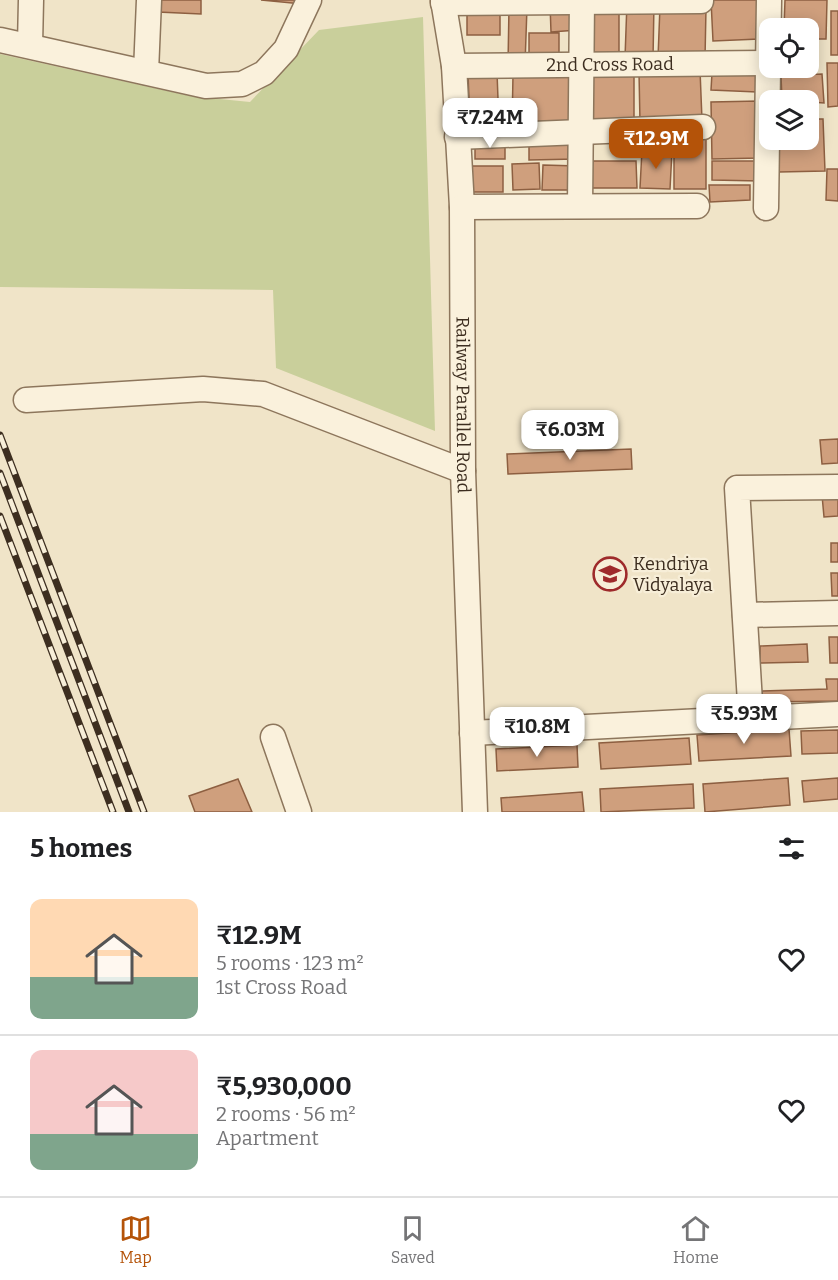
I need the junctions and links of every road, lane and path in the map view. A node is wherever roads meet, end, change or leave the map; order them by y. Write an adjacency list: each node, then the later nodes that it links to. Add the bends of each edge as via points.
1 (31, 0): 10 (street)
2 (149, 0): 14 (street)
3 (309, 0): 14 (street, via 286,49 264,73 242,84 206,86)
4 (769, 0): 8 (street)
5 (443, 1): 6 (street); 13 (street, Railway Parallel Road)
6 (582, 1): 7 (street); 12 (street)
7 (701, 1)
8 (769, 18)
9 (0, 40): 10 (street)
10 (30, 45): 14 (street)
11 (759, 63): 12 (street, 2nd Cross Road)
12 (581, 64): 13 (street, 2nd Cross Road); 17 (street)
13 (454, 66): 18 (street, Railway Parallel Road)
14 (146, 72)
15 (768, 78): 22 (street)
16 (703, 127): 17 (street)
17 (582, 132): 18 (street); 19 (street)
18 (457, 137): 21 (street, Railway Parallel Road)
19 (580, 206): 20 (street); 21 (street)
20 (698, 206)
21 (462, 207): 24 (street, Railway Parallel Road)
22 (766, 208)
23 (26, 400): 24 (street, via 203,389 263,394)
24 (463, 471): 30 (street, Railway Parallel Road)
25 (838, 487): 27 (street, via 737,488)
26 (838, 613): 27 (street)
27 (745, 615): 29 (street)
28 (838, 714): 29 (street)
29 (751, 719): 30 (street)
30 (472, 733): 33 (street, Railway Parallel Road)
31 (273, 737): 32 (street)
32 (299, 812)
33 (475, 812)

